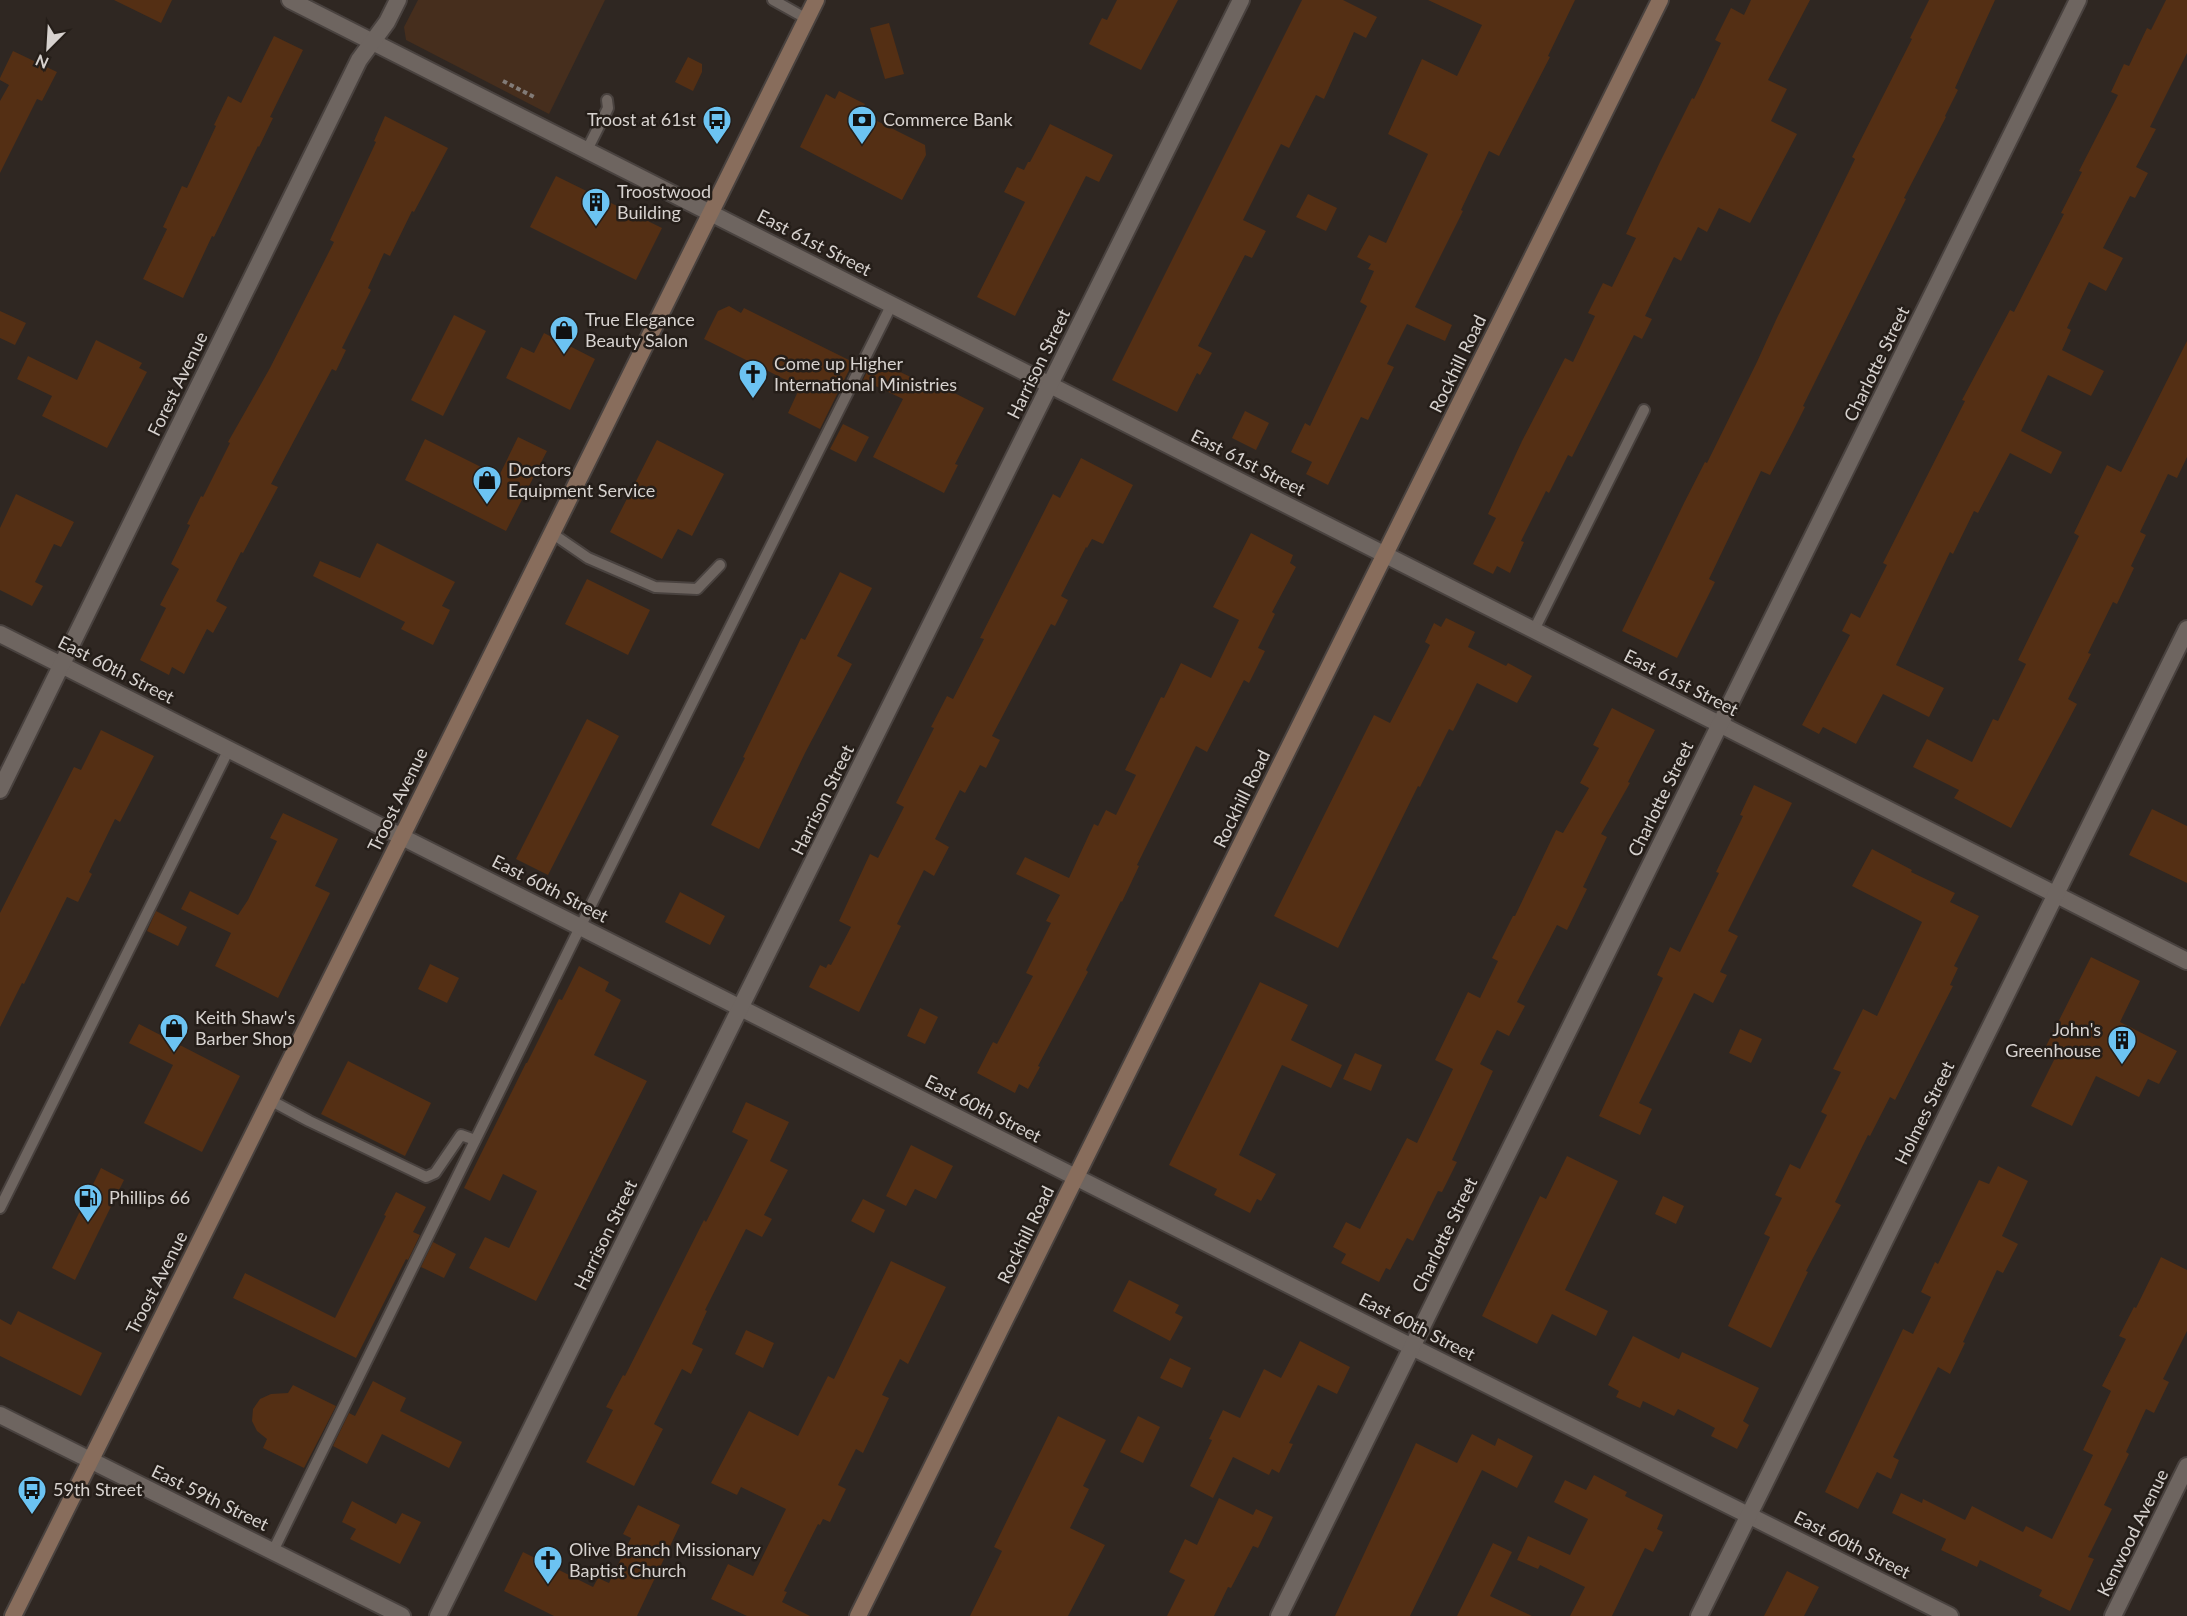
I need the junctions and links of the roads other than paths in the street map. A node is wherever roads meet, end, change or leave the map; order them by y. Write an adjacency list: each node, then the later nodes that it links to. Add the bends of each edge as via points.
1 (290, 0): 9 (street, East 61st Street)
2 (398, 0): 9 (street, Forest Avenue)
3 (773, 0): 8 (lane)
4 (816, 0): 8 (main road, Troost Avenue)
5 (1241, 0): 14 (street, Harrison Street)
6 (1660, 0): 17 (main road, Rockhill Road)
7 (2078, 0): 23 (street, Charlotte Street)
8 (807, 19): 12 (main road, Troost Avenue)
9 (372, 42): 11 (street, East 61st Street); 22 (street, Forest Avenue, via 359,60)
10 (607, 100): 11 (lane, via 608,108)
11 (587, 150): 12 (street, East 61st Street)
12 (712, 212): 13 (street, East 61st Street); 16 (main road, Troost Avenue)
13 (892, 304): 14 (street, East 61st Street); 28 (lane)
14 (1050, 385): 17 (street, East 61st Street); 30 (street, Harrison Street)
15 (1644, 410): 20 (lane)
16 (553, 534): 18 (lane, via 588,558 655,587 698,589); 26 (main road, Troost Avenue)
17 (1386, 554): 20 (street, East 61st Street); 33 (main road, Rockhill Road)
18 (720, 565)
19 (2187, 629): 27 (street, Holmes Street)
20 (1534, 630): 23 (street, East 61st Street)
21 (0, 634): 22 (street, East 60th Street)
22 (62, 665): 24 (street, East 60th Street); 25 (street, Forest Avenue)
23 (1720, 724): 27 (street, East 61st Street); 35 (street, Charlotte Street)
24 (229, 749): 26 (street, East 60th Street); 34 (lane)
25 (0, 790)
26 (402, 836): 28 (street, East 60th Street); 31 (main road, Troost Avenue)
27 (2055, 894): 29 (street, East 61st Street); 39 (street, Holmes Street)
28 (580, 927): 30 (street, East 60th Street); 32 (lane)
29 (2187, 961)
30 (741, 1008): 33 (street, East 60th Street); 43 (street, Harrison Street)
31 (270, 1100): 32 (lane, via 426,1177 435,1173 461,1135); 37 (main road, Troost Avenue)
32 (475, 1140): 40 (lane)
33 (1076, 1178): 35 (street, East 60th Street); 44 (main road, Rockhill Road)
34 (0, 1208)
35 (1412, 1347): 39 (street, East 60th Street); 45 (street, Charlotte Street)
36 (0, 1415): 37 (street, East 59th Street)
37 (90, 1460): 40 (street, East 59th Street); 41 (main road, Troost Avenue)
38 (2187, 1466): 48 (street, Kenwood Avenue)
39 (1748, 1515): 46 (street, Holmes Street); 47 (street, East 60th Street)
40 (273, 1551): 42 (street, East 59th Street)
41 (13, 1616)
42 (402, 1616)
43 (438, 1616)
44 (858, 1616)
45 (1279, 1616)
46 (1699, 1616)
47 (1950, 1616)
48 (2113, 1616)

